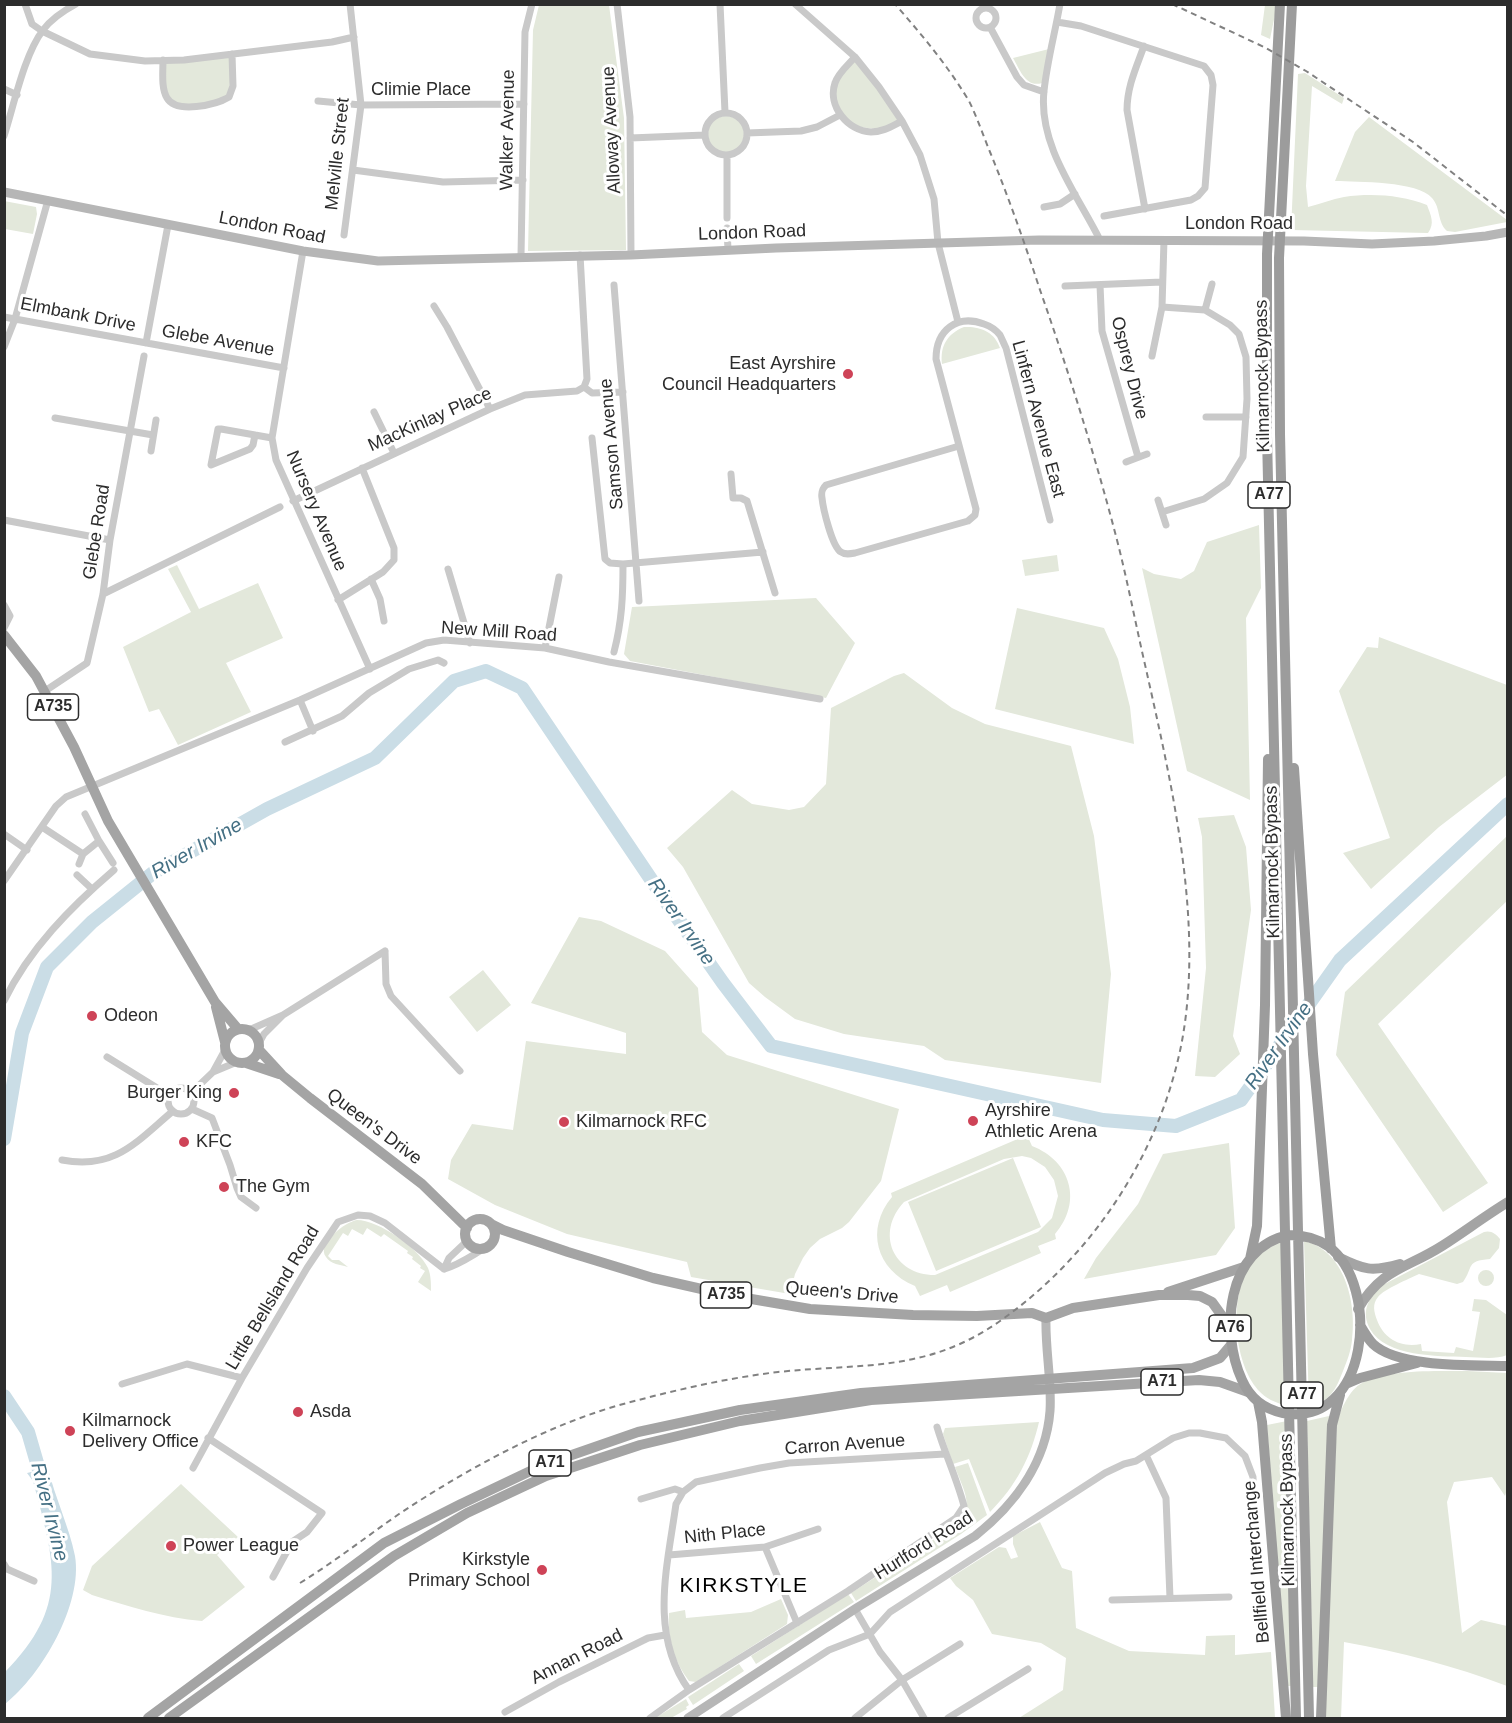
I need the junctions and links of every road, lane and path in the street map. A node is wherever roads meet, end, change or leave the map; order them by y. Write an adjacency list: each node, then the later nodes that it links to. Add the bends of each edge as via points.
1 (25, 4): 13 (street, via 32,24)
2 (76, 4): 13 (street, via 53,18)
3 (350, 4): 14 (street, Melville Street)
4 (532, 4): 23 (street, Walker Avenue, via 525,32)
5 (616, 4): 31 (street, Alloway Avenue)
6 (720, 4): 25 (street)
7 (795, 4): 17 (street)
8 (1060, 4): 11 (street)
9 (1280, 4): 111 (highway, Kilmarnock Bypass / A77, via 1267,254)
10 (1293, 4): 110 (highway, Kilmarnock Bypass / A77, via 1279,258)
11 (1057, 22): 15 (street); 20 (street)
12 (990, 27): 20 (street, via 1017,77 1024,85)
13 (42, 31): 18 (street, via 90,54); 21 (street)
14 (354, 37): 16 (street); 24 (street, Melville Street)
15 (1144, 46): 39 (street, via 1130,83 1127,104); 39 (street, via 1204,66 1213,85 1205,188 1191,200)
16 (232, 54): 18 (street); 18 (street, via 233,86 229,97 218,104 195,106 173,105 167,99)
17 (855, 57): 26 (street, via 835,82 833,94); 27 (street)
18 (163, 60)
19 (4, 89): 21 (street)
20 (1044, 92): 36 (street, via 1044,111 1059,166)
21 (17, 95): 30 (street)
22 (318, 101): 24 (street, Climie Place)
23 (524, 104): 24 (street, Climie Place); 34 (street, Walker Avenue)
24 (361, 105): 33 (street, Melville Street)
25 (725, 112): 28 (street, via 738,116); 29 (street, via 708,122)
26 (840, 115): 27 (street, via 852,126 873,132); 28 (street, via 801,131)
27 (902, 121): 48 (street, via 920,155 934,199)
28 (747, 133): 32 (street, via 744,145)
29 (705, 135): 31 (street); 32 (street, via 714,151)
30 (4, 136)
31 (630, 138): 52 (street, Alloway Avenue)
32 (727, 155): 41 (street)
33 (353, 170): 34 (street, via 422,180); 45 (street, Melville Street)
34 (523, 180): 53 (street, Walker Avenue)
35 (4, 192): 37 (main road, London Road)
36 (1075, 194): 38 (street, via 1060,204); 46 (street)
37 (48, 201): 42 (main road, London Road); 63 (street)
38 (1044, 207)
39 (1144, 208): 40 (street)
40 (1104, 216)
41 (727, 218)
42 (168, 225): 50 (main road, London Road); 65 (street)
43 (728, 228): 49 (street)
44 (1508, 232): 47 (main road, London Road, via 1372,244)
45 (344, 235)
46 (1100, 240): 47 (main road, London Road); 48 (main road, London Road)
47 (1164, 240): 54 (street)
48 (938, 243): 49 (main road, London Road); 64 (street)
49 (728, 250): 52 (main road, London Road)
50 (303, 251): 53 (main road, London Road, via 378,261); 69 (street, Nursery Avenue)
51 (580, 255): 52 (main road, London Road); 53 (main road, London Road); 70 (street, Samson Avenue, via 587,379)
52 (631, 255)
53 (521, 256)
54 (1162, 282): 57 (street); 60 (street)
55 (1212, 284): 61 (street)
56 (614, 285): 71 (street, Samson Avenue)
57 (1100, 285): 58 (street); 87 (street, Osprey Drive, via 1102,331)
58 (1065, 286)
59 (434, 306): 72 (street)
60 (1162, 307): 61 (street); 68 (street)
61 (1205, 310): 75 (street, via 1239,334 1246,357)
62 (4, 317): 63 (street, Elmbank Drive)
63 (15, 319): 65 (street, Elmbank Drive); 66 (street)
64 (958, 321): 83 (street, via 936,346 936,358); 96 (street, Linfern Avenue East, via 988,326 999,334 1006,348)
65 (146, 343): 69 (street, Glebe Avenue)
66 (4, 347)
67 (144, 356): 78 (street, Glebe Road)
68 (1152, 356)
69 (284, 368): 81 (street, Nursery Avenue)
70 (584, 387): 71 (street, via 592,393); 72 (street, MacKinlay Place, via 577,391 525,395)
71 (623, 392): 100 (street, Samson Avenue)
72 (490, 409): 85 (street, MacKinlay Place)
73 (374, 412): 85 (street)
74 (1206, 417): 75 (street)
75 (1246, 417): 94 (street, via 1243,457 1227,483 1204,499)
76 (55, 418): 78 (street)
77 (156, 420): 79 (street)
78 (130, 431): 79 (street); 98 (street, Glebe Road)
79 (153, 435): 84 (street)
80 (255, 435): 80 (street, via 218,429 211,465 250,449); 81 (street)
81 (272, 438): 92 (street, Nursery Avenue, via 276,460)
82 (592, 438): 101 (street, via 605,559)
83 (959, 447): 83 (street, via 975,515 968,521 855,553 839,551 821,496 826,485)
84 (151, 451)
85 (394, 453): 89 (street, MacKinlay Place)
86 (1147, 454): 87 (street)
87 (1138, 457): 88 (street)
88 (1126, 462)
89 (362, 468): 92 (street, MacKinlay Place); 104 (street, via 394,548 394,560)
90 (731, 474): 99 (street, via 733,498 747,501)
91 (1158, 500): 94 (street)
92 (293, 501): 107 (street, Nursery Avenue)
93 (280, 507): 106 (street)
94 (1162, 512): 97 (street)
95 (4, 520): 98 (street)
96 (1050, 520)
97 (1166, 525)
98 (110, 540): 106 (street, Glebe Road)
99 (763, 552): 100 (street); 105 (street)
100 (637, 563): 101 (street); 108 (street, Samson Avenue)
101 (622, 564): 117 (street, via 624,606)
102 (448, 569): 115 (street)
103 (559, 577): 116 (street)
104 (371, 579): 107 (street); 112 (street)
105 (775, 593)
106 (103, 594): 120 (street, Glebe Road, via 87,663)
107 (339, 600): 119 (street, Nursery Avenue)
108 (639, 601)
109 (4, 605): 113 (street, via 10,616)
110 (1284, 614): 161 (highway, A77, via 1313,1054); 216 (highway, Kilmarnock Bypass / A77)
111 (1272, 615): 163 (highway, A77, via 1257,1226); 215 (highway, Kilmarnock Bypass / A77)
112 (384, 621)
113 (4, 628)
114 (4, 635): 120 (main road, A735)
115 (470, 643): 116 (street, New Mill Road); 119 (street, New Mill Road, via 426,643)
116 (545, 648): 121 (street, New Mill Road)
117 (614, 652)
118 (444, 663): 123 (street, via 438,660 409,669 369,693 342,716)
119 (370, 669): 122 (street, New Mill Road)
120 (45, 691): 125 (main road, A735)
121 (820, 699)
122 (300, 700): 123 (street); 125 (street, New Mill Road)
123 (313, 731): 124 (street)
124 (285, 742)
125 (92, 786): 127 (street, New Mill Road, via 66,797); 137 (main road, A735, via 108,821)
126 (86, 814): 129 (street)
127 (42, 827): 130 (street, New Mill Road); 131 (street)
128 (4, 834): 130 (street)
129 (99, 841): 131 (street); 135 (street, via 113,867)
130 (27, 850): 134 (street, New Mill Road)
131 (83, 854): 132 (street)
132 (79, 864)
133 (78, 875): 135 (street)
134 (4, 881)
135 (92, 889): 136 (street, via 37,948)
136 (4, 1001)
137 (215, 1002): 139 (main road, A735); 140 (main road, A735)
138 (283, 1015): 139 (street); 141 (street, via 264,1034); 144 (street, via 385,951 386,984 391,996)
139 (243, 1030): 140 (main road, via 230,1033); 141 (main road, A735, via 255,1035)
140 (225, 1046): 143 (main road, A735, via 231,1060); 145 (street)
141 (259, 1047): 143 (main road, via 254,1058); 146 (main road, Queen's Drive / A735)
142 (107, 1057): 148 (street)
143 (241, 1063): 145 (street); 146 (main road, Queen's Drive / A735)
144 (460, 1071)
145 (213, 1072): 147 (street)
146 (282, 1075): 153 (main road, Queen's Drive / A735)
147 (191, 1093): 148 (street, via 180,1089); 149 (street)
148 (170, 1096): 150 (street)
149 (192, 1108): 150 (street, via 185,1114); 154 (street, via 212,1118 241,1197)
150 (173, 1111): 151 (street, via 118,1155 99,1162)
151 (62, 1160)
152 (1508, 1202): 162 (main road, via 1440,1248)
153 (445, 1205): 155 (main road, Queen's Drive / A735); 157 (main road, Queen's Drive / A735)
154 (256, 1208)
155 (478, 1220): 156 (main road, A735); 157 (main road)
156 (491, 1224): 158 (main road, Queen's Drive / A735); 160 (main road, via 495,1236)
157 (467, 1228): 159 (main road)
158 (528, 1238): 160 (main road, Queen's Drive / A735); 167 (main road, Queen's Drive / A735, via 653,1278 779,1304 837,1311 977,1316 1032,1313)
159 (467, 1241): 160 (main road, via 477,1249); 164 (street, via 449,1258)
160 (488, 1246): 164 (street, via 458,1266)
161 (1335, 1253): 162 (main road, via 1358,1267 1378,1270); 163 (highway, A76, via 1316,1240 1295,1235 1271,1240); 166 (highway, A76, via 1352,1282)
162 (1412, 1261): 166 (main road, via 1379,1281)
163 (1247, 1263): 165 (main road); 169 (highway, A76, via 1234,1294)
164 (444, 1269): 173 (street, Little Bellsland Road, via 386,1223 358,1215 338,1222)
165 (1159, 1295): 167 (main road, via 1073,1308); 169 (main road, via 1206,1299 1218,1308)
166 (1358, 1309): 168 (highway, A76)
167 (1046, 1318): 197 (main road, Hurlford Road, via 1050,1410 1046,1433 1027,1480 1011,1503 975,1536)
168 (1359, 1323): 171 (highway, via 1375,1346); 176 (highway, A76, via 1357,1350)
169 (1230, 1327): 170 (highway, A76)
170 (1232, 1345): 174 (main road, A71, via 1220,1358 1193,1368); 177 (highway, A76)
171 (1420, 1362): 172 (highway); 176 (highway)
172 (1508, 1366)
173 (242, 1378): 175 (street, via 187,1364); 181 (street, Little Bellsland Road)
174 (1076, 1382): 177 (main road, A71, via 1199,1380 1220,1382); 206 (main road, A71, via 1020,1380 861,1393 740,1410 638,1432 543,1465 384,1544); 207 (main road, A71, via 1017,1392 871,1400 740,1421 640,1445 546,1476 467,1513 394,1556)
175 (122, 1384)
176 (1346, 1384): 178 (highway, A76)
177 (1248, 1392): 179 (highway, A76)
178 (1340, 1394): 179 (highway, A76, via 1314,1412 1297,1414 1275,1411); 217 (highway, A77, via 1332,1425)
179 (1258, 1402): 214 (highway, Bellfield Interchange / A77)
180 (937, 1427): 182 (street)
181 (208, 1438): 184 (street, Little Bellsland Road); 192 (street, via 322,1513 307,1532 292,1542)
182 (945, 1454): 185 (street, Carron Avenue, via 789,1463 696,1482); 198 (street, Hurlford Road, via 964,1506 956,1518)
183 (1146, 1455): 190 (street, Hurlford Road, via 1173,1438 1200,1433 1226,1438 1245,1456 1253,1477); 195 (street, via 1166,1498); 199 (street, Hurlford Road, via 1105,1473 1006,1536 890,1612)
184 (193, 1468)
185 (683, 1492): 186 (street, Carron Avenue, via 675,1489); 189 (street, via 676,1504)
186 (641, 1499)
187 (818, 1528): 188 (street, Nith Place)
188 (765, 1547): 189 (street, Nith Place); 198 (street)
189 (669, 1555): 200 (street, via 663,1606)
190 (1255, 1561)
191 (4, 1564): 193 (street)
192 (273, 1577)
193 (34, 1581)
194 (1229, 1597): 195 (street)
195 (1170, 1598): 196 (street)
196 (1112, 1600)
197 (855, 1609): 199 (street); 209 (main road, Hurlford Road)
198 (797, 1623): 204 (street, Hurlford Road)
199 (870, 1634): 203 (street); 210 (street, Hurlford Road, via 829,1650)
200 (665, 1635): 204 (street, via 679,1676); 205 (street, Annan Road, via 648,1638)
201 (960, 1644): 203 (street)
202 (1028, 1670): 213 (street)
203 (902, 1680): 211 (street); 212 (street)
204 (689, 1690): 208 (street, Hurlford Road)
205 (505, 1712)
206 (148, 1719)
207 (169, 1719)
208 (650, 1719)
209 (688, 1719)
210 (723, 1719)
211 (855, 1719)
212 (924, 1719)
213 (948, 1719)
214 (1286, 1719)
215 (1296, 1719)
216 (1309, 1719)
217 (1321, 1719)

